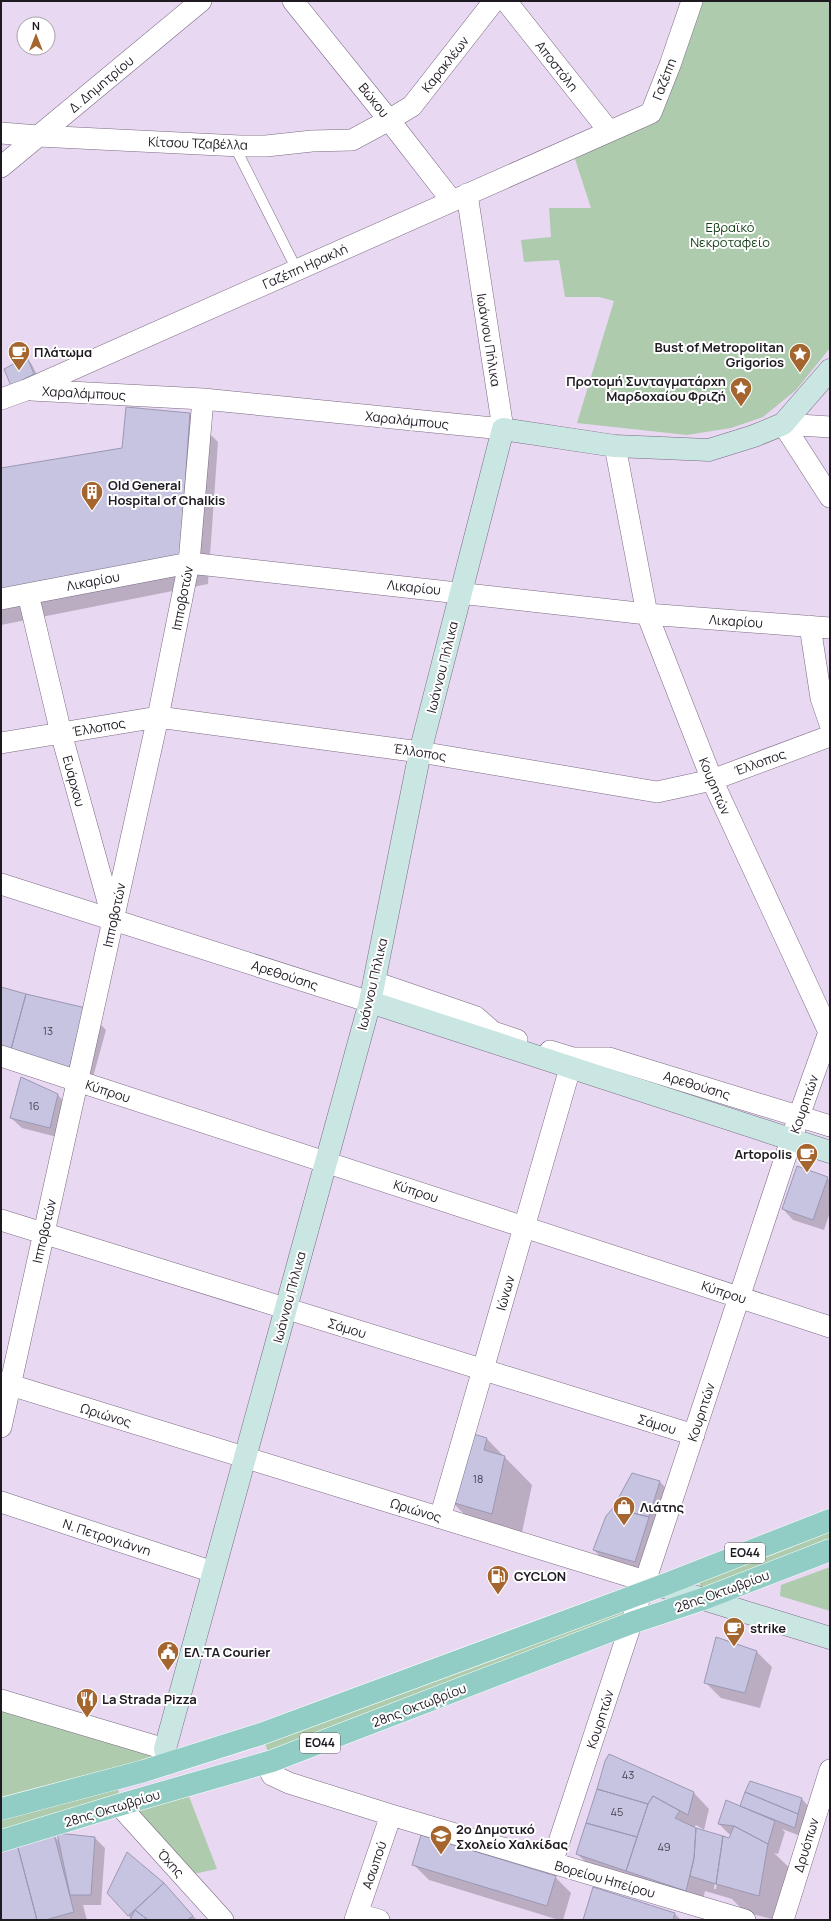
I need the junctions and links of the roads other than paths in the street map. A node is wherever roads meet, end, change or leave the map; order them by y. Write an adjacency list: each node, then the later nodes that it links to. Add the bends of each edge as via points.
1 (201, 1): 9 (street, Δ. Δημητρίου)
2 (293, 1): 6 (street, Βώκου)
3 (494, 1): 6 (street, Καρακλέων, via 412,106)
4 (506, 1): 7 (street, Αποστόλη)
5 (686, 6): 7 (street, Γαζέπη, via 651,113)
6 (389, 120): 10 (street, Κίτσου Τζαβέλλα, via 352,140 266,146); 12 (street, Βώκου)
7 (609, 131): 12 (street, Γαζέπη Ηρακλή)
8 (1, 133): 9 (street, Κίτσου Τζαβέλλα)
9 (38, 136): 10 (street, Κίτσου Τζαβέλλα); 11 (street, Δ. Δημητρίου)
10 (234, 145): 13 (lane)
11 (1, 167)
12 (459, 197): 13 (street, Γαζέπη Ηρακλή); 20 (street, Ιωάννου Πήλικα)
13 (297, 270): 15 (street, Γαζέπη Ηρακλή)
14 (830, 370): 18 (street)
15 (26, 390): 16 (street, Γαζέπη Ηρακλή); 17 (street, Χαραλάμπους)
16 (1, 399)
17 (203, 399): 20 (street, Χαραλάμπους); 23 (street, Ιπποβοτών)
18 (783, 424): 19 (street); 21 (street, Χαραλάμπους, via 709,450); 22 (street)
19 (830, 427)
20 (503, 429): 21 (street, Χαραλάμπους); 24 (street, Ιωάννου Πήλικα)
21 (615, 446): 27 (street, Κουρητών)
22 (830, 497)
23 (189, 563): 24 (street, Λικαρίου); 25 (street, Λικαρίου); 29 (street, Ιπποβοτών)
24 (461, 592): 27 (street, Λικαρίου); 34 (street, Ιωάννου Πήλικα)
25 (28, 594): 26 (street, Λικαρίου); 31 (street, Ευάρχου)
26 (1, 599)
27 (647, 614): 28 (street, Λικαρίου); 35 (street, Κουρητών)
28 (820, 627): 30 (street, via 820,698)
29 (158, 717): 31 (street, Έλλοπος); 34 (street, Έλλοπος); 37 (street, Ιπποβοτών)
30 (830, 724)
31 (61, 733): 33 (street, Έλλοπος); 37 (street, Ευάρχου)
32 (830, 736): 35 (street, Έλλοπος)
33 (1, 743)
34 (420, 752): 35 (street, Έλλοπος, via 657,792); 38 (street, Ιωάννου Πήλικα)
35 (712, 780): 39 (street, Κουρητών)
36 (1, 884): 37 (street, Αρεθούσης)
37 (113, 920): 38 (street, Αρεθούσης); 42 (street, Ιπποβοτών)
38 (372, 992): 41 (street, Αρεθούσης); 47 (street, Ιωάννου Πήλικα)
39 (830, 1032): 43 (street, Κουρητών)
40 (1, 1056): 42 (street, Κύπρου)
41 (571, 1063): 43 (street, Αρεθούσης, via 609,1058); 45 (street, Αρεθούσης); 49 (street, Ιώνων)
42 (78, 1081): 47 (street, Κύπρου); 50 (street, Ιπποβοτών)
43 (799, 1116): 44 (street, Αρεθούσης); 45 (street, Κουρητών)
44 (830, 1126)
45 (791, 1139): 46 (street, Αρεθούσης); 51 (street, Κουρητών)
46 (830, 1152)
47 (326, 1161): 49 (street, Κύπρου); 52 (street, Ιωάννου Πήλικα)
48 (1, 1220): 50 (street, Σάμου)
49 (524, 1227): 51 (street, Κύπρου); 54 (street, Ιώνων)
50 (44, 1233): 52 (street, Σάμου); 55 (street, Ιπποβοτών)
51 (739, 1297): 53 (street, Κύπρου); 57 (street, Κουρητών)
52 (286, 1309): 54 (street, Σάμου); 58 (street, Ιωάννου Πήλικα)
53 (830, 1327)
54 (482, 1370): 57 (street, Σάμου); 60 (street, Ιώνων)
55 (6, 1384): 56 (street, Ιπποβοτών); 58 (street, Ωριώνος)
56 (1, 1426)
57 (694, 1435): 64 (street, Κουρητών)
58 (245, 1458): 60 (street, Ωριώνος); 63 (street, Ιωάννου Πήλικα)
59 (1, 1502): 63 (street, Ν. Πετρογιάννη)
60 (440, 1518): 64 (street, Ωριώνος)
61 (830, 1520): 64 (main road, 28ης Οκτωβρίου / ΕΟ44)
62 (830, 1550): 65 (main road, 28ης Οκτωβρίου / ΕΟ44)
63 (213, 1572): 69 (street, Ιωάννου Πήλικα)
64 (650, 1587): 65 (street, Ωριώνος); 66 (street, Κουρητών); 69 (main road, 28ης Οκτωβρίου / ΕΟ44, via 261,1734)
65 (703, 1599): 66 (main road, 28ης Οκτωβρίου / ΕΟ44); 67 (street, Ωριώνος)
66 (631, 1623): 70 (main road, 28ης Οκτωβρίου / ΕΟ44); 77 (street, Κουρητών)
67 (830, 1638)
68 (1, 1700): 69 (street)
69 (167, 1756): 73 (main road, 28ης Οκτωβρίου / ΕΟ44)
70 (266, 1763): 72 (main road, 28ης Οκτωβρίου / ΕΟ44); 74 (street, Βορείου Ηπείρου, via 272,1775 280,1779)
71 (830, 1770): 82 (street, Δρυόπων)
72 (118, 1805): 75 (main road, 28ης Οκτωβρίου / ΕΟ44); 79 (street, Όχης)
73 (1, 1809)
74 (391, 1815): 77 (street, Βορείου Ηπείρου); 78 (street, Ασωπού)
75 (7, 1844): 76 (lane)
76 (1, 1850)
77 (552, 1863): 81 (street, Βορείου Ηπείρου)
78 (356, 1917): 80 (street, Ασωπού)
79 (223, 1920)
80 (379, 1920)
81 (745, 1920)
82 (783, 1920)

